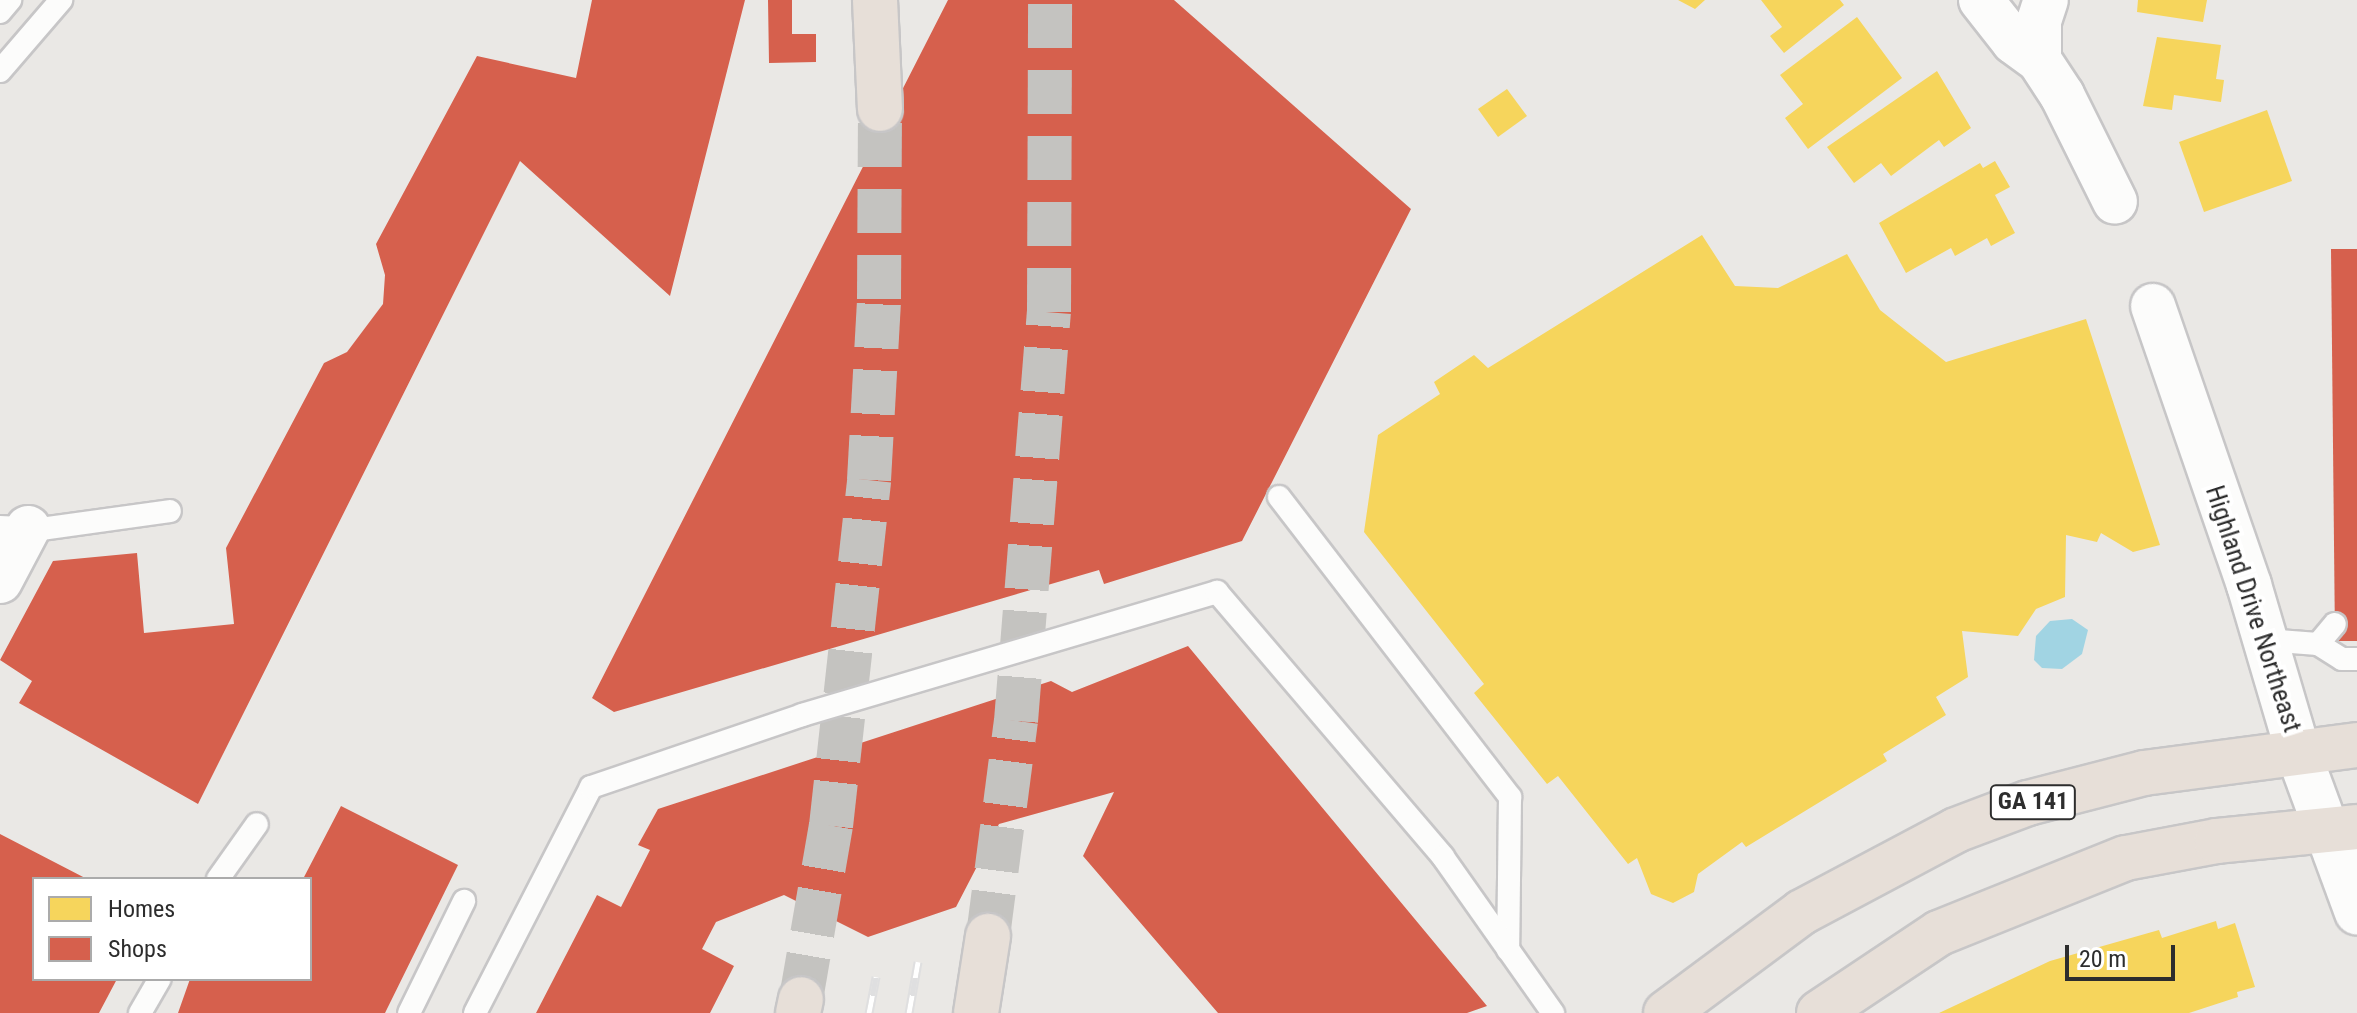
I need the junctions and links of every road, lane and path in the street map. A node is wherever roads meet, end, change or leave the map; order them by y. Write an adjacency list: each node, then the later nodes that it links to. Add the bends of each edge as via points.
1 (10, 0): 6 (lane)
2 (61, 0): 8 (lane)
3 (875, 0): 9 (highway)
4 (1981, 0): 7 (street, via 2014,42)
5 (2046, 0): 7 (street, via 2039,21)
6 (0, 12)
7 (2039, 60): 10 (street)
8 (0, 71)
9 (880, 109)
10 (2115, 202)
11 (2153, 306): 17 (street, Highland Drive Northeast)
12 (1279, 497): 28 (lane, via 1510,797)
13 (170, 511): 14 (lane)
14 (14, 528): 15 (street)
15 (0, 581)
16 (2335, 624): 18 (lane)
17 (2265, 640): 18 (lane); 21 (street, Highland Drive Northeast)
18 (2318, 644): 19 (lane, via 2342,659)
19 (2357, 659)
20 (2357, 745): 21 (highway, GA 141)
21 (2298, 752): 23 (street, Highland Drive Northeast); 35 (highway, GA 141, via 2144,773 2028,803 1956,830 1802,912)
22 (257, 824): 24 (lane)
23 (2341, 828): 26 (street, Highland Drive Northeast); 36 (highway, via 2126,858 1939,933)
24 (219, 877)
25 (464, 901): 31 (lane)
26 (2357, 912)
27 (988, 936): 33 (highway)
28 (1508, 950): 32 (lane, via 1443,857 1217,592 802,715 591,787); 34 (lane)
29 (159, 981): 30 (lane)
30 (140, 1013)
31 (409, 1013)
32 (475, 1013)
33 (976, 1013)
34 (1553, 1013)
35 (1666, 1013)
36 (1819, 1013)

